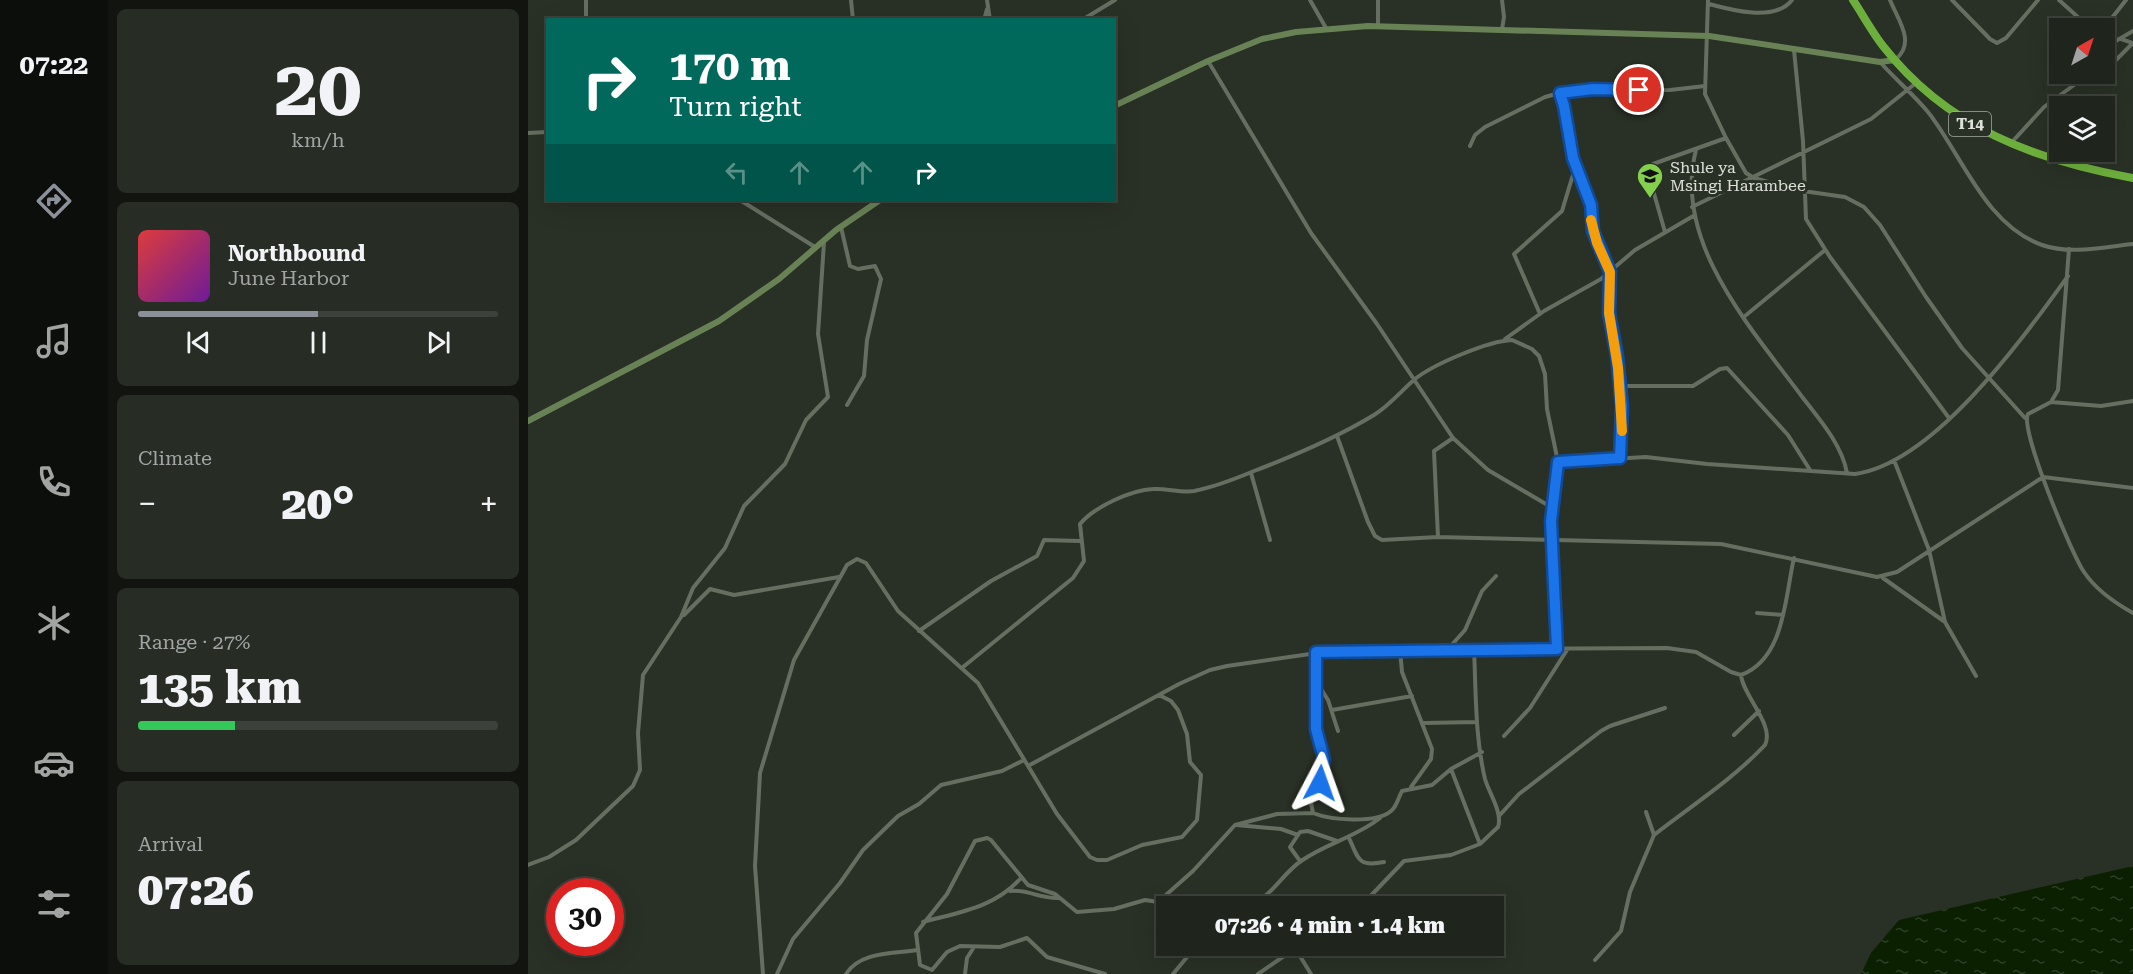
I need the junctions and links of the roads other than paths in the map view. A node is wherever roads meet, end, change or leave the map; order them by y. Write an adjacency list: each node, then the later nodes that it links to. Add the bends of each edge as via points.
1 (586, 0): 17 (street)
2 (851, 0): 18 (street)
3 (987, 0): 16 (street)
4 (1115, 0): 21 (street)
5 (1310, 0): 25 (street)
6 (1378, 0): 24 (street)
7 (1502, 0): 26 (street)
8 (1792, 0): 15 (street, via 1782,9 1766,11 1731,9)
9 (1853, 0): 32 (highway, T14)
10 (1890, 0): 32 (street, via 1907,40)
11 (1952, 0): 12 (street, via 1997,43 2006,38)
12 (2038, 0)
13 (2059, 0): 22 (street)
14 (2126, 0): 23 (street)
15 (1709, 2): 28 (street)
16 (988, 6): 19 (street); 20 (street)
17 (586, 18)
18 (853, 18)
19 (985, 18)
20 (990, 18)
21 (1085, 18)
22 (2079, 18)
23 (2112, 18)
24 (1378, 26): 25 (street); 26 (street)
25 (1326, 28): 33 (street, via 1268,38)
26 (1502, 30): 28 (street)
27 (2133, 31): 29 (street)
28 (1709, 36): 31 (street); 38 (street)
29 (2121, 39): 30 (street); 34 (street, via 2133,43)
30 (2115, 42)
31 (1794, 50): 35 (street); 48 (street)
32 (1895, 60): 35 (street); 36 (highway, T14)
33 (1208, 61): 41 (street); 70 (street, via 1311,233)
34 (2115, 61)
35 (1880, 62): 39 (street)
36 (1916, 82): 39 (street); 45 (highway, T14, via 1960,117)
37 (2075, 84): 45 (street, via 2039,111)
38 (1705, 86): 40 (street); 44 (street, via 1707,101)
39 (1907, 92): 48 (street, via 1871,118); 62 (street, via 1928,112 1973,182 1999,214 2029,239)
40 (1560, 93): 46 (street, via 1480,131); 49 (street)
41 (1116, 105)
42 (546, 132): 43 (street)
43 (528, 133)
44 (1726, 138): 47 (street); 50 (street, via 1746,173)
45 (2010, 145): 51 (highway, T14, via 2084,168)
46 (1470, 146)
47 (1696, 150): 55 (street, via 1691,177); 58 (street, via 1647,168)
48 (1803, 151): 50 (street); 52 (street)
49 (1576, 167): 64 (street, via 1591,205 1597,243); 66 (street, via 1562,211 1513,257)
50 (1754, 178): 52 (street); 55 (street)
51 (2133, 178)
52 (1806, 192): 63 (street, via 1806,219); 69 (street, via 1845,197 1869,212 1951,332)
53 (742, 201): 61 (street)
54 (879, 201): 57 (street)
55 (1692, 207): 56 (street)
56 (1695, 215): 58 (street); 67 (street, via 1716,275)
57 (841, 227): 59 (street); 74 (street, via 850,266 875,266 881,279 867,340 864,376)
58 (1665, 232): 64 (street, via 1635,250)
59 (824, 242): 61 (street); 101 (street, via 818,334 829,395 806,420 785,464 744,506 725,548 693,588)
60 (2133, 244): 62 (street)
61 (816, 248): 77 (street, via 719,321)
62 (2069, 249): 65 (street)
63 (1825, 250): 67 (street); 75 (street)
64 (1610, 272): 66 (street); 71 (street, via 1609,313)
65 (2067, 276): 69 (street); 73 (street, via 2058,390)
66 (1540, 314): 68 (street)
67 (1744, 316): 85 (street, via 1839,450)
68 (1503, 340): 70 (street); 82 (street, via 1527,345 1539,356)
69 (1988, 376): 75 (street); 76 (street)
70 (1415, 379): 78 (street, via 1386,407); 79 (street)
71 (1620, 386): 80 (street); 83 (street, via 1694,386 1726,368 1788,435)
72 (2133, 401): 73 (street, via 2101,406)
73 (2051, 402): 76 (street)
74 (847, 405)
75 (1949, 418): 81 (street)
76 (2025, 418): 86 (street)
77 (528, 421)
78 (1337, 436): 84 (street); 89 (street, via 1375,536 1382,540)
79 (1453, 438): 88 (street, via 1488,470); 89 (street, via 1434,451)
80 (1620, 458): 82 (street); 83 (street, via 1654,457 1713,465)
81 (1894, 459): 85 (street, via 1866,472); 93 (street)
82 (1558, 462): 88 (street)
83 (1810, 470): 85 (street)
84 (1251, 473): 90 (street); 92 (street, via 1190,491 1151,489 1134,493 1083,520 1078,529)
85 (1847, 473)
86 (2043, 477): 87 (street); 93 (street); 99 (street, via 2082,570 2096,587)
87 (2133, 488)
88 (1551, 507): 91 (street)
89 (1438, 537): 91 (street)
90 (1270, 540)
91 (1552, 540): 94 (street, via 1721,544); 106 (street)
92 (1081, 541): 103 (street, via 1044,540 1037,556 991,581); 110 (street, via 1083,561 1072,578)
93 (1929, 550): 97 (street); 102 (street)
94 (1794, 558): 97 (street); 100 (street)
95 (1496, 576): 104 (street, via 1482,591 1465,630)
96 (840, 577): 101 (street, via 734,595 710,589); 103 (street, via 853,561 866,562 888,599); 154 (street, via 794,660 760,773 754,866)
97 (1882, 578): 102 (street)
98 (1757, 613): 100 (street)
99 (2133, 613)
100 (1783, 615): 111 (street, via 1767,654)
101 (681, 617): 141 (street, via 643,675 638,733 640,770 633,786 576,840)
102 (1945, 622): 112 (street)
103 (919, 631): 110 (street)
104 (1448, 649): 105 (street); 107 (street)
105 (1474, 649): 106 (street); 119 (street)
106 (1557, 649): 108 (street)
107 (1400, 650): 109 (street); 115 (street, via 1402,672)
108 (1568, 650): 111 (street, via 1684,649); 123 (street, via 1530,708)
109 (1316, 652): 113 (street); 114 (street, via 1210,670)
110 (963, 668): 125 (street, via 989,698)
111 (1741, 675): 118 (street, via 1746,692)
112 (1976, 676)
113 (1316, 681): 117 (street); 130 (street, via 1316,729 1324,768 1311,803)
114 (1159, 695): 126 (street); 126 (street, via 1178,710 1187,734 1190,762 1201,775 1197,820 1182,837 1151,842 1107,860 1097,860 1077,841)
115 (1412, 696): 117 (street); 120 (street)
116 (1665, 708): 131 (street, via 1601,731 1519,794)
117 (1332, 710): 121 (street)
118 (1759, 711): 122 (street); 135 (street, via 1768,740 1765,746 1728,780)
119 (1477, 722): 120 (street); 124 (street)
120 (1424, 723): 128 (street, via 1432,754)
121 (1338, 731)
122 (1734, 735)
123 (1504, 736)
124 (1482, 752): 127 (street); 131 (street, via 1486,781)
125 (1024, 760): 126 (street); 155 (street, via 991,774 941,786 898,816 862,850 793,939)
126 (1028, 766)
127 (1451, 769): 128 (street, via 1432,785); 138 (street)
128 (1411, 788): 132 (street, via 1402,791 1395,807)
129 (1646, 812): 135 (street)
130 (1313, 813): 132 (street); 133 (street, via 1277,814)
131 (1499, 816): 138 (street, via 1498,827)
132 (1380, 818): 136 (street)
133 (1235, 825): 134 (street, via 1281,829); 146 (street, via 1158,902 1145,900 1082,913)
134 (1298, 835): 137 (street, via 1308,831); 139 (street, via 1290,847)
135 (1654, 835): 153 (street, via 1630,892 1621,931)
136 (1349, 838): 137 (street); 140 (street, via 1360,861)
137 (1338, 841): 139 (street)
138 (1480, 844): 145 (street, via 1445,857 1404,861)
139 (1300, 861): 144 (street)
140 (1384, 862)
141 (528, 865)
142 (1021, 878): 143 (street); 146 (street); 147 (street, via 991,840 975,841 941,904)
143 (1010, 891): 146 (street); 147 (street, via 960,914)
144 (1266, 896)
145 (1371, 896)
146 (1060, 898)
147 (922, 922): 149 (street, via 916,933)
148 (975, 946): 149 (street, via 952,949 932,970 921,965); 157 (street, via 967,958); 158 (street, via 1000,947 1027,938 1047,957)
149 (917, 950): 156 (street, via 872,957 852,966)
150 (1188, 956): 159 (street)
151 (1284, 956): 160 (street)
152 (1302, 956): 161 (street)
153 (1595, 960)
154 (763, 974)
155 (777, 974)
156 (846, 974)
157 (965, 974)
158 (1105, 974)
159 (1173, 974)
160 (1258, 974)
161 (1311, 974)

